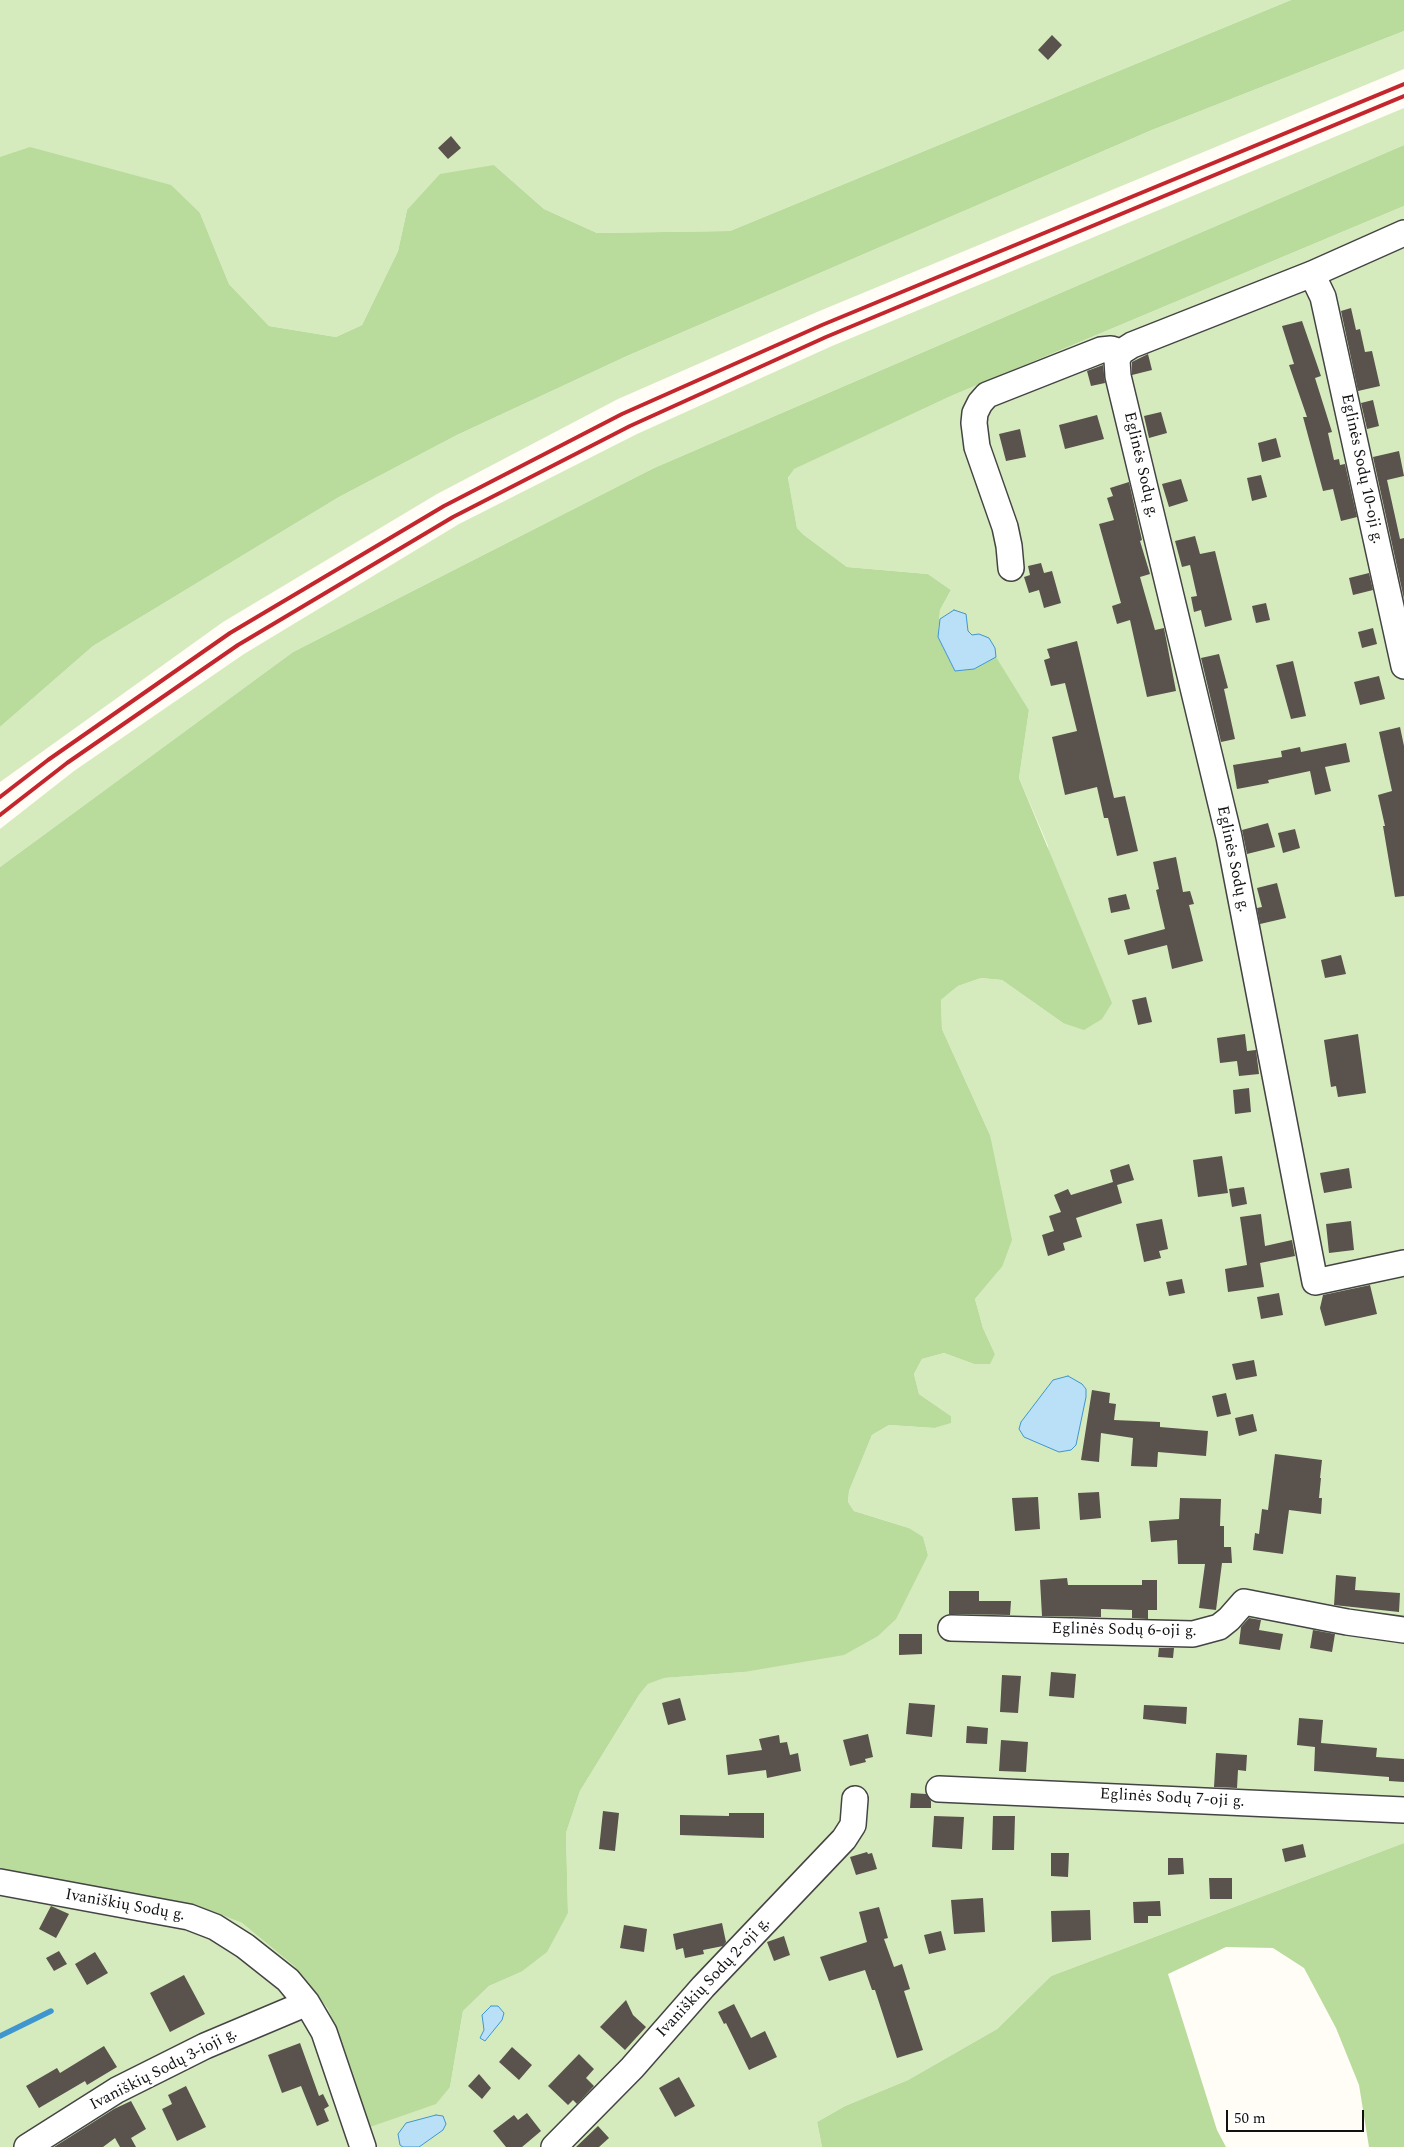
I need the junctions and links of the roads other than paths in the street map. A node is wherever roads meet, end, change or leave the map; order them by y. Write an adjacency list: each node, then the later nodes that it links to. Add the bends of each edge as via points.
1 (1404, 233): 2 (street)
2 (1312, 274): 3 (street); 5 (street, Eglinės Sodų 10-oji g., via 1323,297)
3 (1120, 352): 4 (street, via 1101,350 987,395 980,403 974,423 977,447 1005,527); 6 (street, Eglinės Sodų g., via 1118,376 1228,838 1315,1282)
4 (1011, 568)
5 (1404, 666)
6 (1404, 1263)
7 (951, 1628): 8 (street, Eglinės Sodų 6-oji g., via 1193,1634 1219,1628 1244,1602)
8 (1404, 1630)
9 (939, 1789): 11 (street, Eglinės Sodų 7-oji g.)
10 (855, 1799): 16 (street, Ivaniškių Sodų 2-oji g., via 853,1825 844,1839 703,1987 632,2068)
11 (1404, 1810)
12 (0, 1882): 13 (street, Ivaniškių Sodų g., via 189,1917 214,1927 245,1946 288,1980)
13 (307, 2003): 14 (street, Ivaniškių Sodų 3-ioji g., via 205,2046 118,2090); 15 (street, Ivaniškių Sodų g., via 324,2032)
14 (27, 2147)
15 (363, 2147)
16 (554, 2147)

